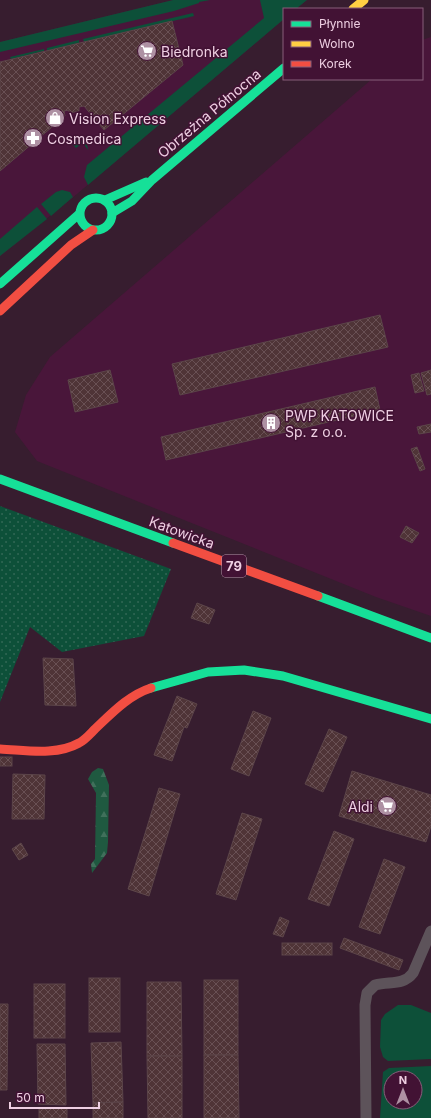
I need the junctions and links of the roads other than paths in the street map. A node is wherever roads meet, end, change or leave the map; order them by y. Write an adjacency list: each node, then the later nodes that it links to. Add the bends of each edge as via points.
1 (364, 0): 2 (street)
2 (354, 8)
3 (283, 69): 4 (street, Obrzeżna Północna)
4 (152, 180): 5 (street, Obrzeżna Północna); 6 (street, Obrzeżna Północna, via 132,201)
5 (105, 200): 6 (street); 7 (street, Obrzeżna Północna, via 90,199 81,208)
6 (112, 213): 8 (street, Obrzeżna Północna, via 107,226)
7 (80, 214): 8 (street, via 84,225); 9 (street, Obrzeżna Północna)
8 (94, 230): 10 (street, Obrzeżna Północna, via 71,245)
9 (0, 284)
10 (0, 311)
11 (0, 479): 12 (street, Katowicka / 79)
12 (428, 638)
13 (431, 719): 14 (street, via 283,676 244,670 208,672 141,691 73,747)
14 (0, 749)
15 (431, 931): 16 (street, via 414,973 409,978 399,983 375,985 367,993)
16 (366, 1118)

